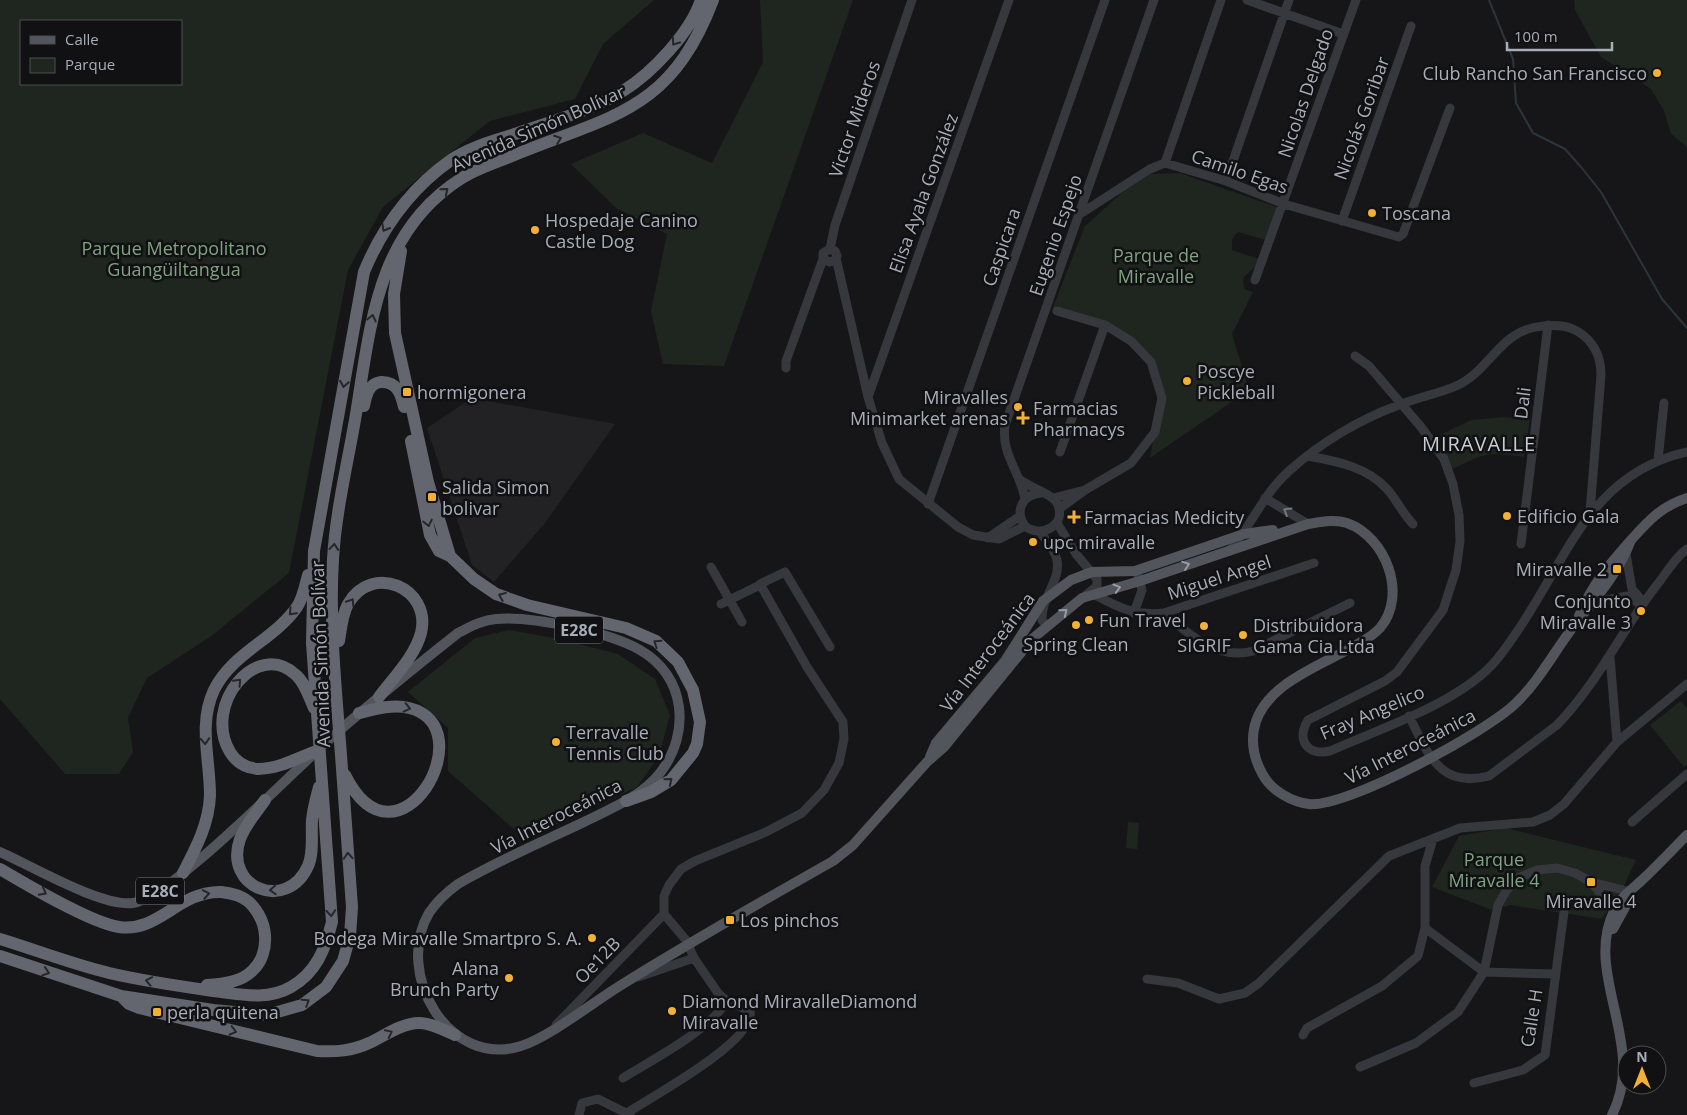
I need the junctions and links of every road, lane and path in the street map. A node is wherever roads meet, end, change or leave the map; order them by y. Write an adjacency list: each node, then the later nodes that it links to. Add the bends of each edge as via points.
1 (700, 0): 63 (highway, Avenida Simón Bolívar, one-way to 63, via 666,54 623,91 575,113 484,144 452,160 416,190 391,218 364,272)
2 (712, 0): 20 (highway, Avenida Simón Bolívar, one-way to 2, via 442,192 464,176 599,124 636,106 670,76 692,47)
3 (912, 0): 21 (street, Victor Mideros, via 835,225)
4 (1009, 0): 29 (street, Elisa Ayala González)
5 (1105, 0): 47 (street, Caspicara)
6 (1154, 0): 18 (street, Eugenio Espejo)
7 (1221, 0): 15 (street)
8 (1247, 0): 11 (street)
9 (1289, 0): 11 (street)
10 (1356, 0): 13 (street, Nicolas Delgado)
11 (1284, 13): 13 (street); 16 (street)
12 (1411, 26): 19 (street, Nicolás Goribar)
13 (1343, 34): 17 (street, Nicolas Delgado)
14 (1450, 108): 19 (street, Camilo Egas, via 1403,234 1399,237)
15 (1165, 163): 16 (street, Camilo Egas); 18 (street, Camilo Egas, via 1150,169)
16 (1226, 181): 17 (street, Camilo Egas)
17 (1284, 204): 19 (street, Camilo Egas); 24 (street, Nicolas Delgado)
18 (1080, 214): 40 (street, Eugenio Espejo, via 1005,425 1005,451)
19 (1342, 221)
20 (406, 234): 35 (highway, Avenida Simón Bolívar, one-way to 20, via 371,319 384,274); 65 (highway, via 394,294 395,333 428,482)
21 (830, 249): 22 (street, via 835,251); 23 (street, Victor Mideros, via 824,253)
22 (836, 258): 23 (street, via 830,262); 31 (street)
23 (823, 259): 30 (street, Victor Mideros)
24 (1255, 280)
25 (1057, 311): 26 (street)
26 (1105, 325): 36 (street); 41 (street, via 1131,340 1151,362 1162,398 1155,432 1131,463)
27 (1548, 325): 34 (street, via 1514,334 1468,380); 49 (street, via 1567,327 1583,335 1596,350 1601,365); 60 (street, Dali)
28 (1355, 356): 34 (street, Fray Angelico, via 1369,366)
29 (877, 367): 31 (street, via 868,372); 32 (street, Elisa Ayala González)
30 (786, 368)
31 (860, 369): 32 (street)
32 (868, 397): 47 (street, via 882,444 900,479)
33 (1664, 403): 39 (street)
34 (1401, 404): 38 (street, via 1352,426); 91 (street, Fray Angelico, via 1444,459 1453,484 1460,541 1456,570 1442,610 1397,672 1315,715 1303,729 1303,738 1305,744 1320,753)
35 (352, 439): 65 (highway, one-way to 65, via 369,389 377,382 392,384 401,394 430,534 438,552); 87 (highway, Avenida Simón Bolívar, one-way to 35, via 332,596 336,525)
36 (1060, 452)
37 (1687, 452): 39 (street, Fray Angelico)
38 (1308, 456): 44 (street, via 1282,477); 53 (street, via 1336,461 1369,475 1388,491)
39 (1658, 460): 49 (street, Fray Angelico, via 1618,484)
40 (1020, 480): 42 (street); 46 (street, Eugenio Espejo)
41 (1085, 490): 43 (street); 48 (street)
42 (1042, 493): 43 (street); 46 (street)
43 (1053, 498): 48 (street)
44 (1266, 498): 52 (street, one-way to 44); 57 (street)
45 (1687, 498): 59 (main road, Vía Interoceánica, via 1660,510)
46 (1024, 499): 50 (street)
47 (928, 504): 58 (street, via 958,527)
48 (1059, 510): 51 (street)
49 (1590, 512): 91 (street, Fray Angelico, via 1548,584 1498,658 1465,688)
50 (1020, 516): 54 (street); 58 (street)
51 (1056, 522): 56 (street); 69 (street)
52 (1308, 524): 55 (main road, Vía Interoceánica); 83 (main road, Vía Interoceánica, via 1345,523 1368,536 1385,558 1393,593 1387,618 1375,633 1287,683 1264,703 1256,719 1252,738 1254,755 1263,776 1293,801 1312,804 1344,798 1411,768 1487,725 1514,706 1532,686)
53 (1413, 524)
54 (1025, 526): 56 (street); 58 (street, via 999,539)
55 (1289, 529): 57 (main road, Vía Interoceánica); 61 (main road, Vía Interoceánica)
56 (1040, 532): 75 (street, via 1057,560 1056,575)
57 (1244, 534): 61 (street); 68 (main road, Vía Interoceánica)
58 (988, 538)
59 (1631, 540): 64 (main road, Vía Interoceánica); 83 (main road, Vía Interoceánica, via 1610,561)
60 (1521, 544)
61 (1231, 549): 70 (main road, Vía Interoceánica, one-way to 61)
62 (1687, 549): 79 (street)
63 (314, 551): 92 (highway, Avenida Simón Bolívar, via 312,643); 106 (highway, one-way to 106, via 304,592 297,606 233,664 214,690 205,733 210,795 208,815)
64 (1626, 554): 77 (main road, Vía Interoceánica); 79 (street, via 1632,589)
65 (450, 556): 100 (highway, one-way to 65, via 671,780 686,764 697,744 700,722 697,704 678,662 644,635 496,594)
66 (1314, 563): 81 (street, Miguel Angel)
67 (712, 567): 74 (street)
68 (1136, 570): 69 (main road, Vía Interoceánica); 70 (street)
69 (1092, 572): 73 (street, via 1097,586); 75 (main road, Vía Interoceánica, via 1071,580)
70 (1140, 581): 72 (main road, Vía Interoceánica, one-way to 70); 80 (street, Miguel Angel, via 1142,590)
71 (760, 585): 74 (street); 85 (street, via 785,572); 112 (street, via 843,722 844,738 839,763 824,790 802,813 681,869 664,896)
72 (1095, 595): 73 (main road, Vía Interoceánica); 80 (street, Miguel Angel)
73 (1082, 598): 84 (main road, Vía Interoceánica, one-way to 73)
74 (730, 600): 78 (street); 82 (street)
75 (1043, 601): 84 (street, via 1042,620); 95 (main road, Vía Interoceánica, via 1005,661 936,743)
76 (1350, 602): 81 (street, via 1242,654 1226,652 1197,640)
77 (1596, 602): 79 (street, via 1627,596); 83 (main road, Vía Interoceánica)
78 (721, 604)
79 (1642, 604): 86 (street)
80 (1134, 613): 81 (street, Miguel Angel)
81 (1164, 613)
82 (742, 622)
83 (1576, 624)
84 (1047, 626): 95 (main road, Vía Interoceánica, via 1032,639 944,747)
85 (830, 647)
86 (1610, 656): 91 (street, via 1557,725 1489,776 1458,778 1438,767); 93 (street)
87 (335, 666): 89 (highway, one-way to 89, via 345,612 354,596 376,582 405,590 412,595 421,611 422,630 414,649); 96 (highway, Avenida Simón Bolívar)
88 (1687, 684): 93 (street)
89 (379, 696): 90 (main road, Vía Interoceánica / E28C); 100 (main road, Vía Interoceánica / E28C, via 458,633 495,619 540,622 626,644 640,650 663,669 675,689 680,712 678,740 668,762 648,785)
90 (359, 714): 94 (main road, Vía Interoceánica / E28C); 96 (highway, one-way to 96, via 398,706 420,712 435,727 438,763 429,783 415,800 388,812 368,807 360,800)
91 (1409, 716)
92 (318, 717): 94 (highway, one-way to 92, via 271,768 248,767 232,756 226,746 222,724 225,703 234,684 249,672 267,666 286,668 296,675); 98 (highway, Avenida Simón Bolívar)
93 (1617, 742): 103 (street, via 1564,804 1550,815 1533,822 1460,828)
94 (317, 751): 99 (main road, Vía Interoceánica / E28C)
95 (927, 762): 116 (main road, Vía Interoceánica / E28C, via 860,839 833,861)
96 (342, 769): 124 (highway, Avenida Simón Bolívar, one-way to 96, via 267,1015 302,1005 326,987 343,961 350,936 352,907)
97 (1687, 774): 101 (street)
98 (322, 777): 99 (highway, one-way to 99, via 315,801 308,865 295,884 276,892 259,890 247,881 237,856 244,830); 123 (highway, Avenida Simón Bolívar, one-way to 123, via 332,922 320,958 308,974 290,987 271,994 253,996)
99 (265, 800): 106 (main road, Vía Interoceánica / E28C)
100 (626, 801): 127 (main road, Vía Interoceánica / E28C, via 473,876 447,892 437,903 424,926 419,944 420,971 432,1008)
101 (1632, 822)
102 (1687, 835): 108 (main road)
103 (1433, 839): 113 (street, via 1425,866); 122 (street, via 1390,856 1245,993 1219,999 1178,984)
104 (0, 852): 106 (main road, Vía Interoceánica / E28C, via 108,902 134,903 148,899)
105 (0, 868): 123 (highway, one-way to 123, via 68,905 119,927 145,925 190,897 202,894 227,892 246,900 260,917 265,936 257,966 250,974 228,983)
106 (183, 873)
107 (1591, 882): 109 (street); 110 (street); 119 (street, via 1556,868 1537,870 1518,878 1498,905)
108 (1640, 882): 109 (main road); 115 (main road)
109 (1627, 891): 110 (main road)
110 (1614, 910): 115 (main road, via 1607,928)
111 (1564, 912): 120 (street, Calle H)
112 (664, 914): 116 (street); 126 (street, Oe12B)
113 (1425, 928): 119 (street); 128 (street, via 1418,956 1382,986 1307,1028)
114 (0, 939): 123 (highway, Avenida Simón Bolívar, one-way to 114, via 107,972)
115 (1607, 942): 134 (main road, via 1607,970 1623,1049 1624,1074 1622,1091)
116 (690, 945): 118 (street); 121 (main road, Vía Interoceánica / E28C)
117 (0, 956): 124 (highway, Avenida Simón Bolívar, one-way to 124)
118 (694, 958): 121 (street); 125 (street)
119 (1484, 972): 120 (street); 129 (street, via 1458,1012 1416,1043)
120 (1554, 974): 131 (street, Calle H, via 1545,1055 1524,1070)
121 (633, 978): 126 (main road, Vía Interoceánica / E28C)
122 (1148, 979)
123 (173, 986)
124 (121, 996): 127 (highway, one-way to 127, via 130,1004 147,1010 317,1051 343,1052 418,1022)
125 (727, 1001): 130 (street, via 709,1021); 132 (street, via 750,1011 750,1021 745,1030 712,1060)
126 (553, 1029): 127 (main road, Vía Interoceánica / E28C, via 536,1040 509,1050 477,1046)
127 (455, 1035)
128 (1304, 1035)
129 (1360, 1067)
130 (623, 1078)
131 (1474, 1083)
132 (628, 1114): 133 (street, via 598,1099 582,1103)
133 (579, 1115)
134 (1612, 1115)

